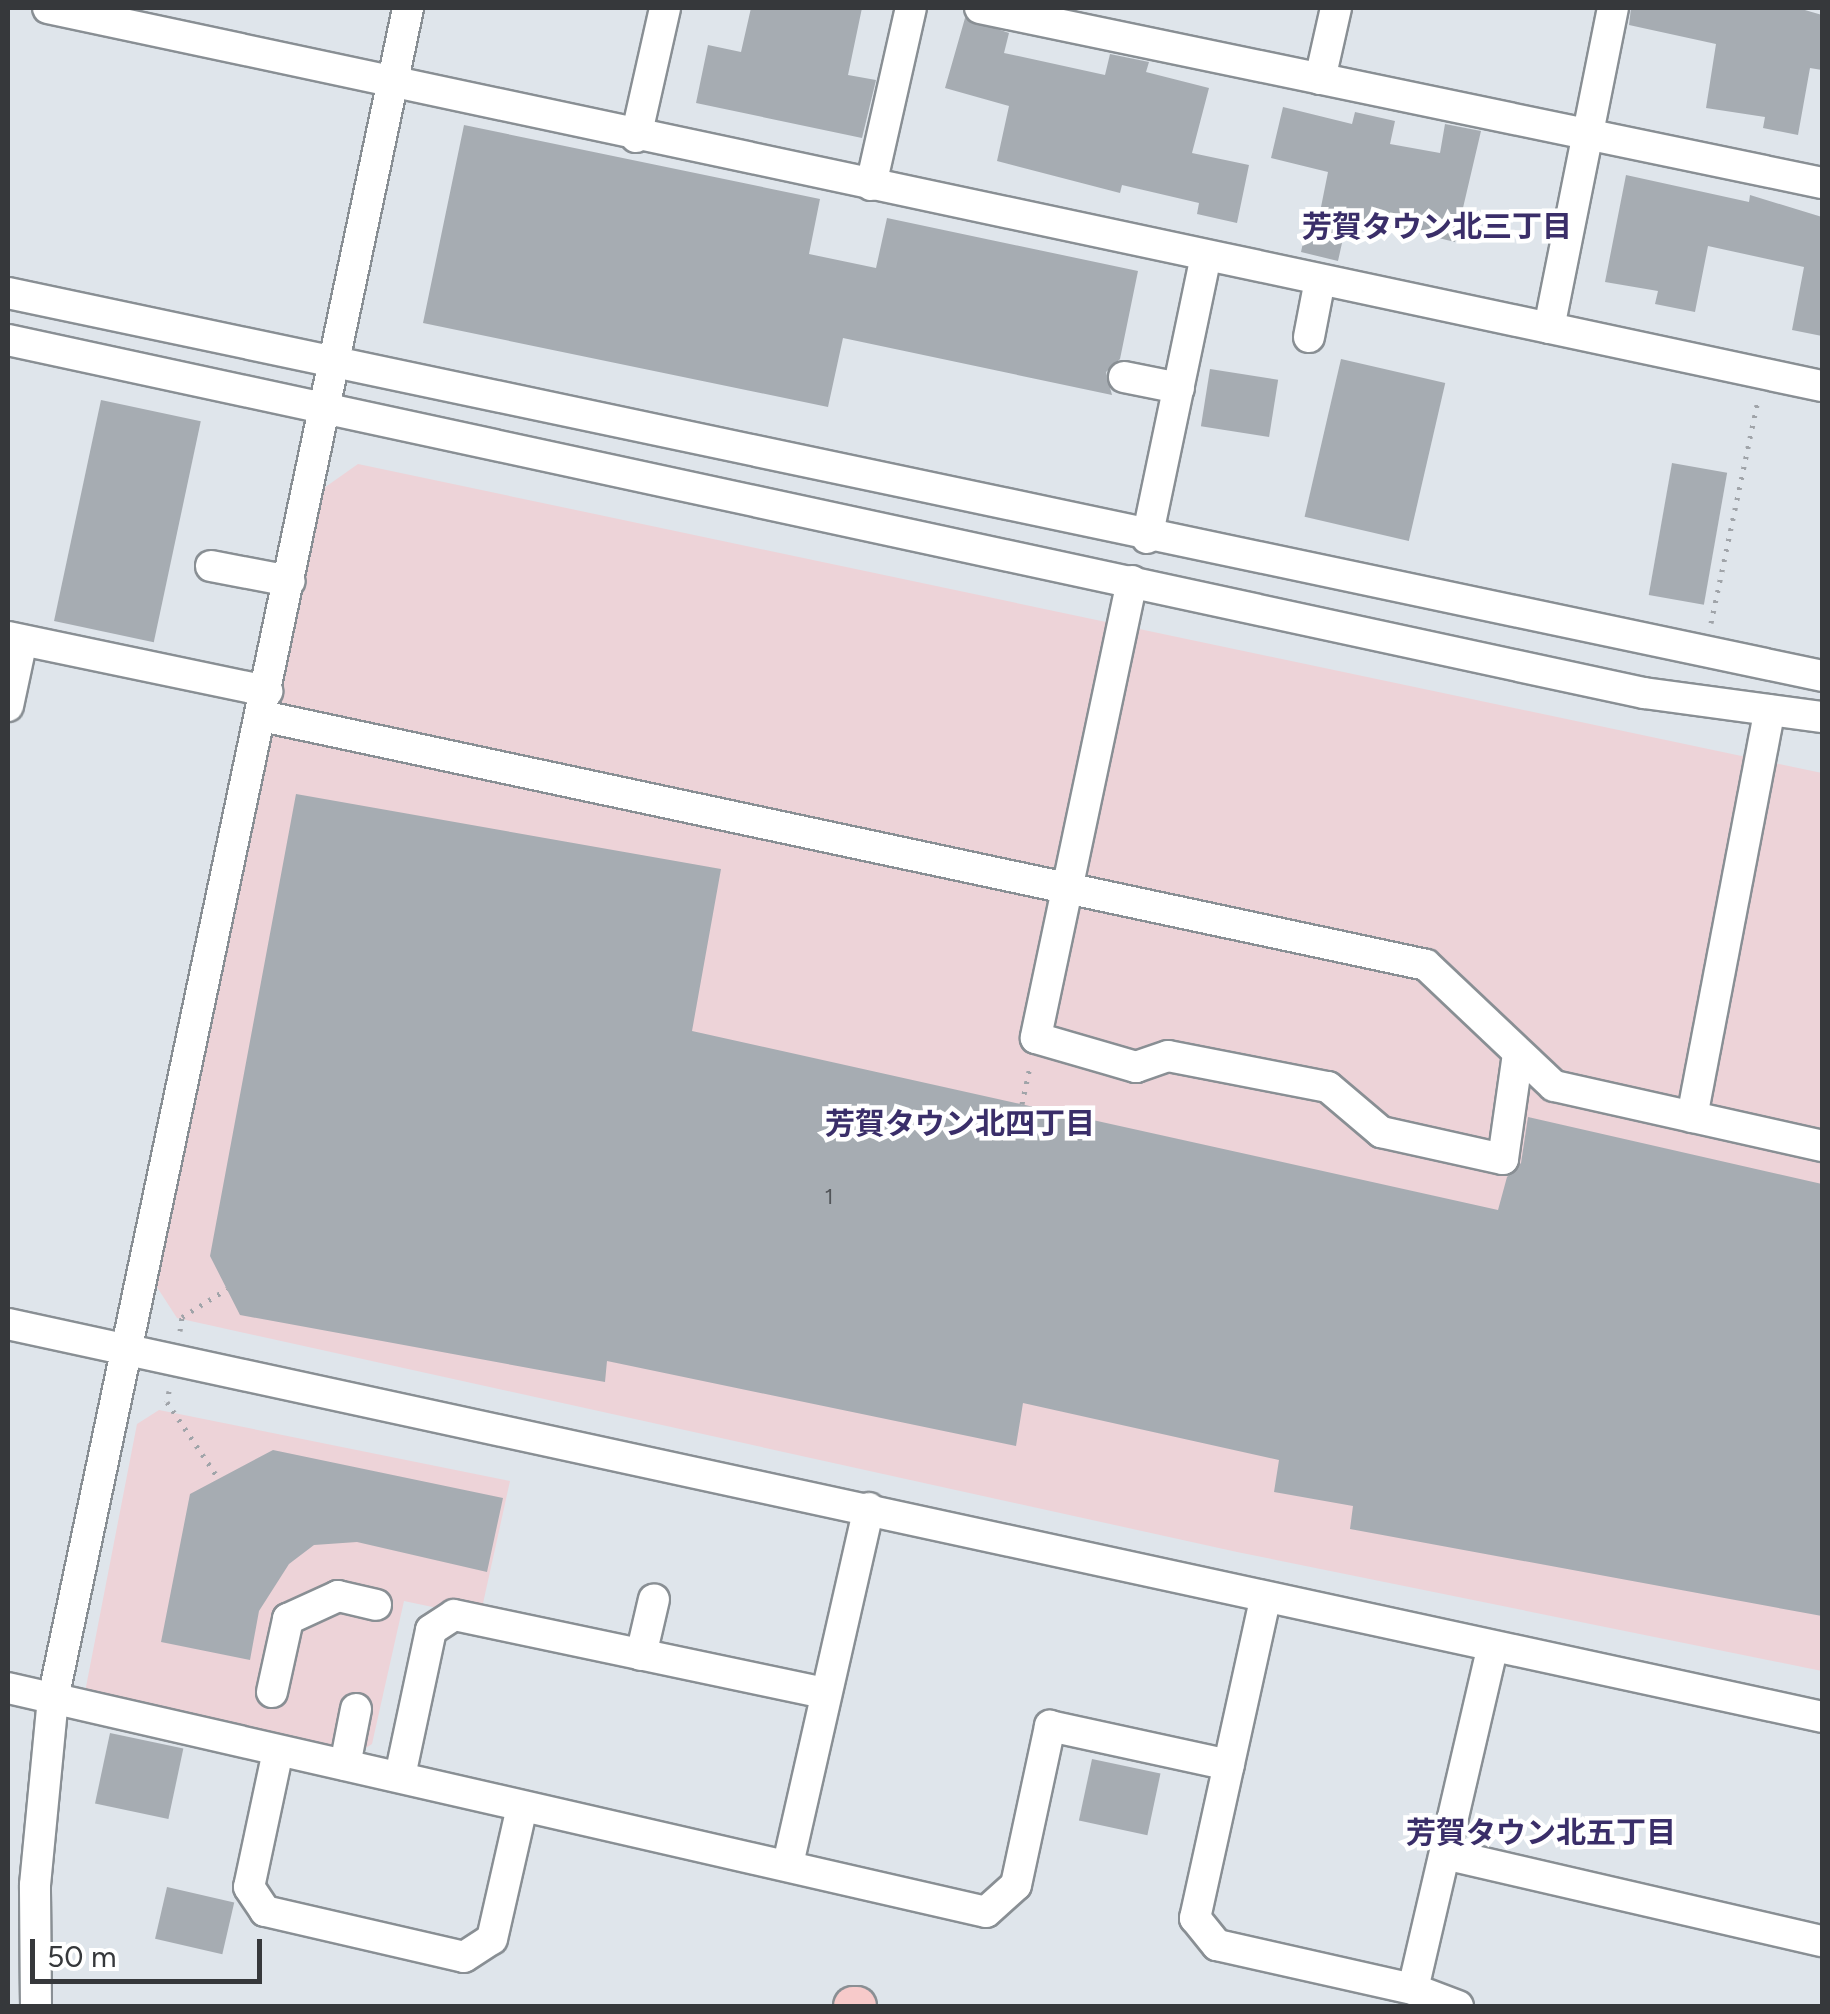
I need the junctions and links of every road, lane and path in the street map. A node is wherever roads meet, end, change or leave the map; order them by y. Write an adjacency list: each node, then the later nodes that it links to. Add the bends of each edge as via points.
1 (48, 8): 8 (street)
2 (408, 8): 10 (street)
3 (664, 8): 12 (street)
4 (911, 8): 14 (street)
5 (980, 8): 9 (street)
6 (1336, 8): 9 (street)
7 (1613, 8): 11 (street)
8 (160, 19): 10 (street)
9 (1320, 79): 11 (street)
10 (392, 82): 12 (street); 21 (street)
11 (1585, 134): 13 (street); 18 (street)
12 (636, 137): 14 (street)
13 (1822, 184)
14 (871, 185): 15 (street)
15 (1206, 256): 16 (street); 25 (street)
16 (1320, 280): 18 (street); 19 (street)
17 (8, 293): 21 (street)
18 (1549, 328): 23 (street)
19 (1309, 337)
20 (8, 340): 26 (street)
21 (336, 364): 26 (street); 27 (street)
22 (1124, 377): 25 (street)
23 (1763, 377): 24 (street); 32 (path)
24 (1822, 386)
25 (1179, 388): 27 (street)
26 (327, 406): 29 (street); 30 (street)
27 (1147, 538): 32 (street)
28 (212, 566): 29 (street)
29 (290, 581): 34 (street)
30 (1132, 582): 36 (street, via 1644,693); 38 (street)
31 (15, 639): 34 (street); 35 (street)
32 (1705, 653): 33 (street)
33 (1822, 676)
34 (264, 704): 38 (street); 45 (street)
35 (8, 706)
36 (1770, 710): 37 (street); 42 (street)
37 (1822, 718)
38 (1068, 888): 39 (street); 40 (street, via 1426,965)
39 (1036, 1038): 40 (street, via 1136,1067 1168,1056 1328,1087 1381,1132 1504,1159); 41 (path)
40 (1518, 1053): 42 (street, via 1554,1086)
41 (1022, 1104)
42 (1692, 1117): 43 (street)
43 (1822, 1146)
44 (8, 1324): 45 (street)
45 (125, 1349): 46 (street); 55 (street)
46 (869, 1508): 48 (street); 54 (street)
47 (654, 1598): 51 (street)
48 (1265, 1600): 50 (street); 60 (street)
49 (376, 1605): 53 (street, via 338,1596 288,1619)
50 (1492, 1650): 57 (street); 63 (street)
51 (641, 1655): 54 (street); 61 (street, via 454,1615 430,1630)
52 (8, 1688): 55 (street)
53 (272, 1692)
54 (824, 1693): 64 (street)
55 (53, 1700): 58 (street); 67 (street, via 35,1884)
56 (356, 1709): 59 (street)
57 (1822, 1717)
58 (278, 1751): 59 (street); 62 (street, via 249,1888 265,1911 319,1924 464,1957 492,1939)
59 (344, 1765): 61 (street)
60 (1229, 1765): 64 (street, via 1050,1726 1016,1885 986,1912); 66 (street, via 1195,1918 1217,1944)
61 (400, 1776): 62 (street)
62 (522, 1807): 64 (street)
63 (1449, 1855): 65 (street); 66 (street)
64 (788, 1864)
65 (1822, 1941)
66 (1413, 1989): 68 (street)
67 (36, 2006)
68 (1458, 2006)

